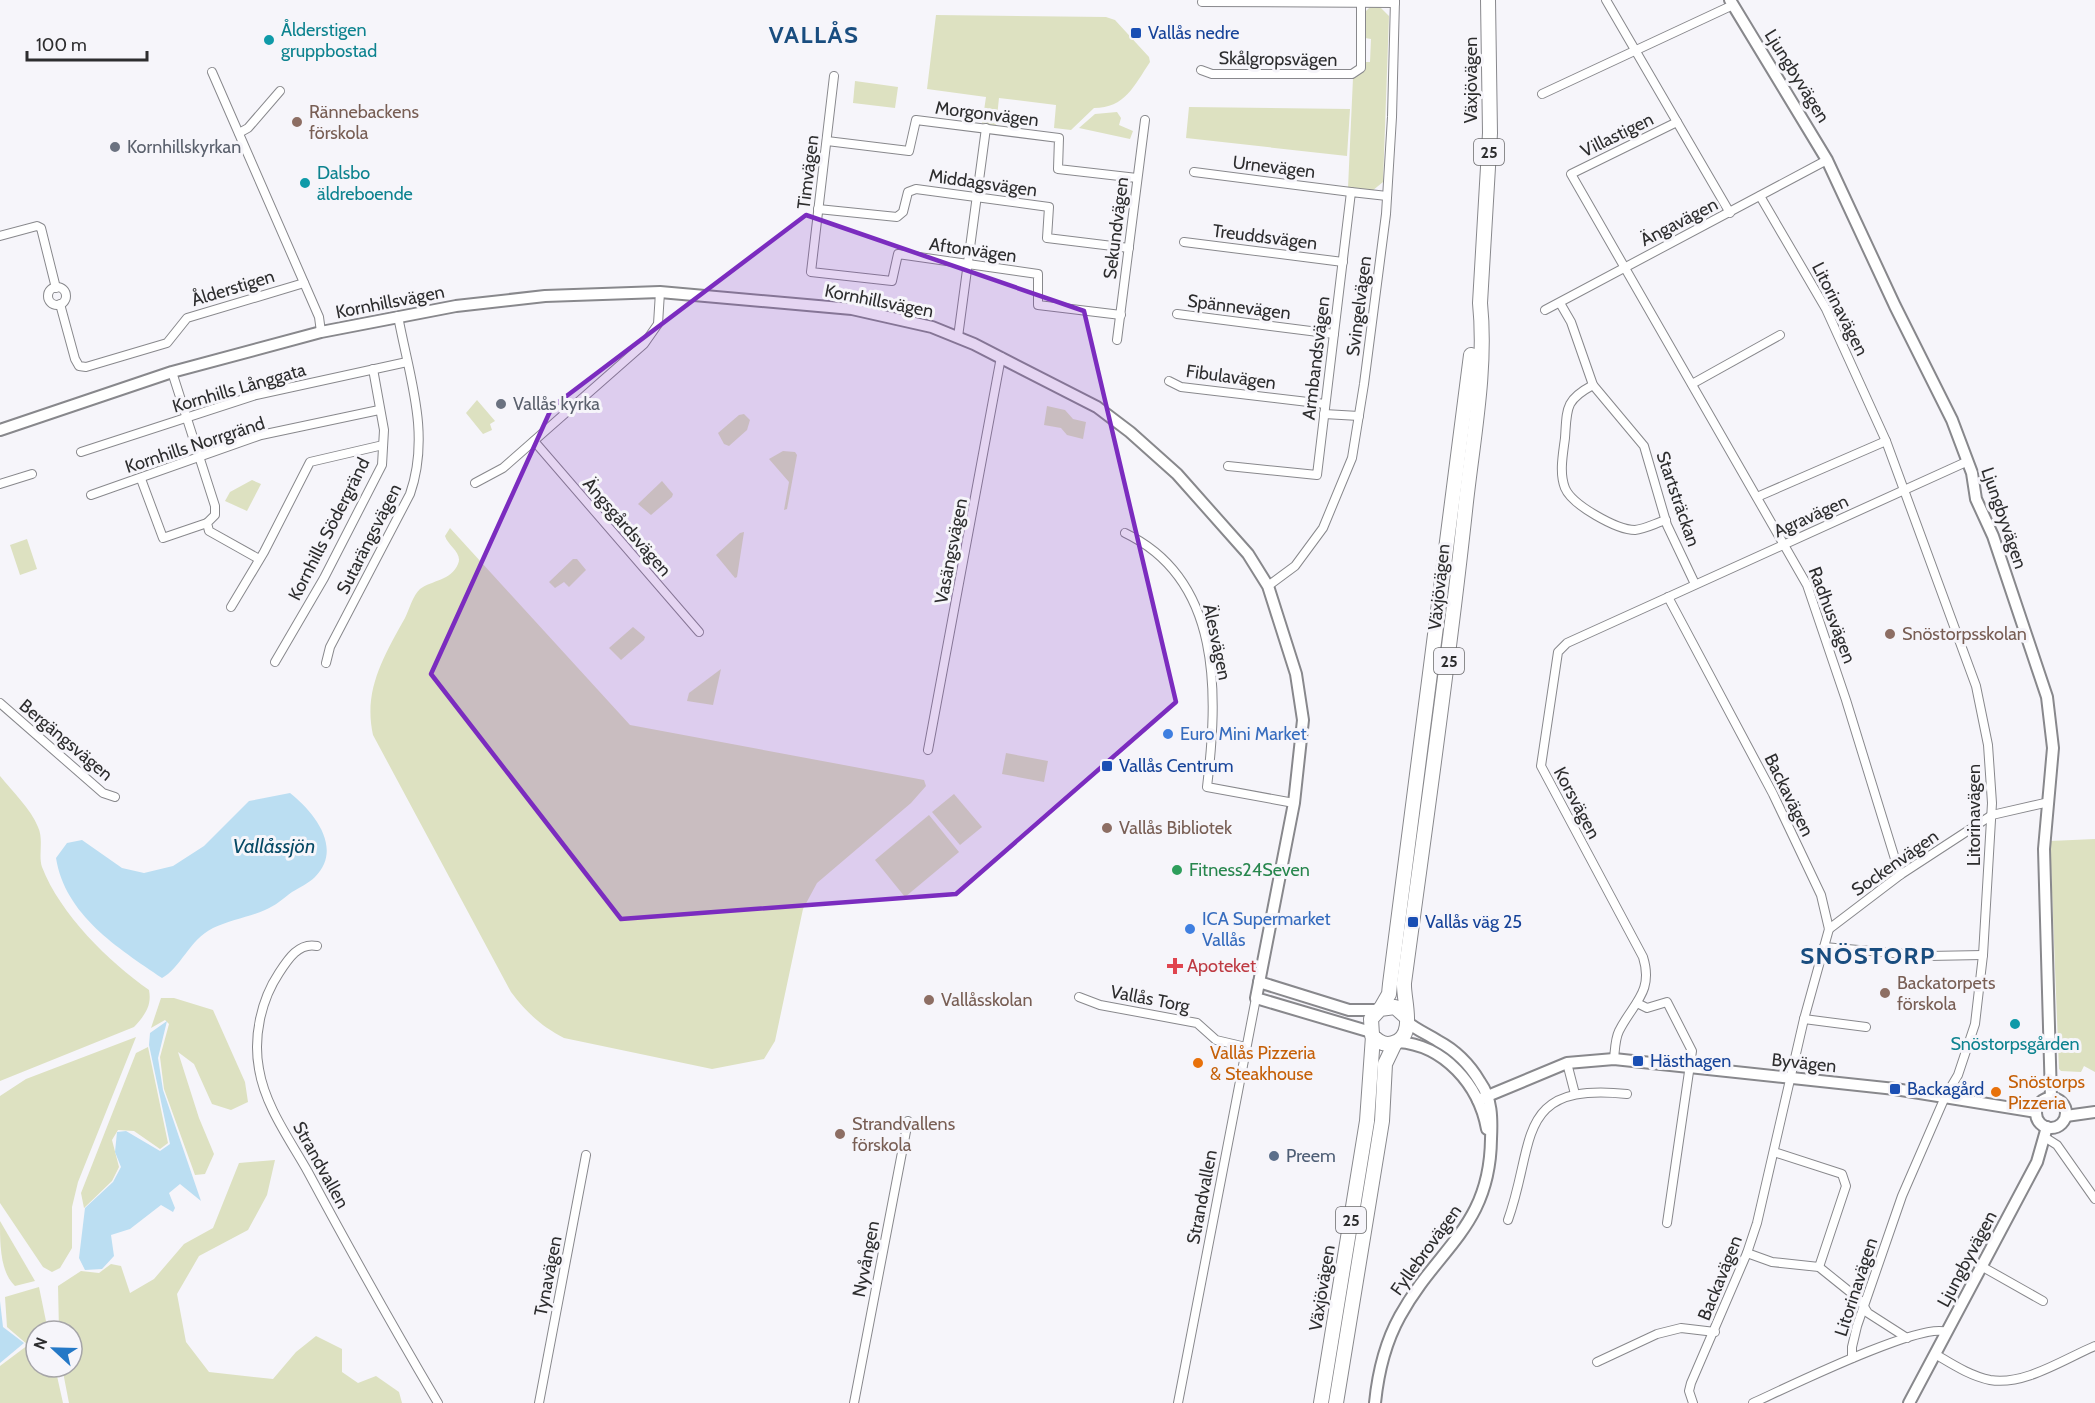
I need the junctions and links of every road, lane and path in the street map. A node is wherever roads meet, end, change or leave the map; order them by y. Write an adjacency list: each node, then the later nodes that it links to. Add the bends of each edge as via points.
1 (1488, 0): 38 (highway, Växjövägen / 25, via 1490,133)
2 (1606, 0): 7 (street)
3 (1361, 1): 4 (street); 5 (street); 8 (street, Skålgropsvägen, via 1361,68 1352,74 1212,74)
4 (1395, 1): 23 (street, Svingelvägen)
5 (1202, 2)
6 (1732, 3): 7 (street); 18 (street, Ljungbyvägen)
7 (1636, 52): 12 (street); 14 (street)
8 (1201, 70)
9 (212, 72): 16 (street, Ålderstigen)
10 (834, 76): 17 (street, Timvägen)
11 (280, 91): 16 (street)
12 (1542, 94)
13 (1145, 120): 21 (street, Sekundvägen)
14 (1677, 122): 20 (street, Villastigen); 27 (street)
15 (986, 128): 17 (street, Morgonvägen, via 916,120 909,151); 21 (street, Morgonvägen, via 1059,138 1059,169); 25 (street)
16 (239, 133): 35 (street, Ålderstigen)
17 (826, 141): 26 (street, Timvägen)
18 (1827, 160): 24 (street, Ängavägen); 68 (street, Ljungbyvägen, via 1952,420)
19 (1194, 172): 22 (street, Urnevägen)
20 (1571, 174): 33 (street, Radhusvägen)
21 (1137, 178): 30 (street, Sekundvägen)
22 (1351, 192): 23 (street); 31 (street, Armbandsvägen)
23 (1387, 196): 60 (street, Svingelvägen)
24 (1760, 196): 27 (street, Ängavägen); 64 (street, Litorinavägen, via 1826,309)
25 (977, 198): 26 (street, Middagsvägen, via 911,190 905,196 903,212 897,217); 30 (street, Middagsvägen, via 1049,207 1047,238); 32 (street)
26 (819, 209): 34 (street, Timvägen)
27 (1730, 213): 33 (street, Ängavägen)
28 (0, 236): 36 (street, via 41,228)
29 (1184, 242): 31 (street, Treuddsvägen)
30 (1129, 248): 43 (street, Sekundvägen)
31 (1342, 262): 46 (street, Armbandsvägen)
32 (969, 264): 34 (street, Aftonvägen, via 898,254 892,281); 43 (street, Aftonvägen, via 1038,274 1038,304); 48 (street)
33 (1624, 268): 39 (street, Ängavägen); 55 (street, Radhusvägen)
34 (811, 272)
35 (304, 283): 40 (street, Ålderstigen, via 187,318 166,343 86,367 79,366 75,359); 45 (street, Ålderstigen, via 319,317)
36 (56, 288): 40 (street, via 65,294); 40 (street, via 48,297 53,304)
37 (660, 292): 44 (street, Kornhillsvägen, via 545,296); 48 (street, Kornhillsvägen, via 852,309 932,327); 63 (street, via 658,324 650,338)
38 (1480, 303): 104 (highway, Växjövägen / 25, via 1390,984); 105 (highway, Växjövägen / 25, via 1477,400 1448,675 1404,983)
39 (1560, 303): 41 (street, Ängavägen); 56 (street, Startsträckan, via 1571,322)
40 (60, 304)
41 (1545, 310)
42 (1177, 314): 46 (street, Spännevägen)
43 (1121, 315): 49 (street, Sekundvägen)
44 (398, 316): 45 (street, Kornhillsvägen); 51 (street, Sutarängsvägen)
45 (321, 332): 53 (street, Kornhillsvägen)
46 (1334, 334): 57 (street, Armbandsvägen)
47 (1780, 335): 55 (street)
48 (958, 337): 50 (street, Kornhillsvägen)
49 (1117, 340)
50 (1001, 357): 83 (street, Kornhillsvägen, via 1097,407 1130,432 1177,474 1248,554); 90 (street, Vasängsvägen)
51 (407, 362): 52 (street, Kornhills Långgata); 88 (street, Sutarängsvägen, via 420,427 416,475 405,504 330,647)
52 (373, 369): 58 (street, Kornhills Södergränd); 61 (street, Kornhills Långgata, via 256,395)
53 (172, 372): 61 (street); 62 (street, Kornhillsvägen)
54 (1169, 381): 57 (street, Fibulavägen, via 1181,387)
55 (1692, 384): 76 (street, Radhusvägen)
56 (1593, 385): 77 (street, Startsträckan, via 1644,446); 77 (street, via 1576,394 1569,404 1562,473 1566,490 1576,503 1626,529 1636,530)
57 (1325, 404): 59 (street, Armbandsvägen)
58 (380, 411): 65 (street, Kornhills Södergränd); 67 (street, Kornhills Norrgränd, via 261,435)
59 (1324, 414): 60 (street); 69 (street, Armbandsvägen, via 1317,475)
60 (1359, 416): 83 (street, Svingelvägen, via 1352,458 1323,528 1295,566)
61 (187, 417): 66 (street, Kornhills Långgata); 67 (street)
62 (0, 430)
63 (534, 441): 72 (street, via 503,468); 86 (street, Ängsgårdsvägen)
64 (1886, 441): 74 (street, Litorinavägen); 76 (street)
65 (383, 445): 81 (street, via 310,462); 87 (street, Kornhills Södergränd, via 382,465 363,504)
66 (81, 452)
67 (199, 456): 71 (street, Kornhills Norrgränd); 78 (street, via 215,506)
68 (1966, 462): 74 (street, Agravägen); 92 (street, Ljungbyvägen, via 2047,697 2053,748)
69 (1228, 466)
70 (32, 474): 73 (street)
71 (141, 479): 75 (street, Kornhills Norrgränd); 78 (street, via 163,538)
72 (476, 483)
73 (0, 484)
74 (1906, 490): 80 (street, Agravägen); 94 (street, Litorinavägen, via 1976,686 1988,745)
75 (91, 495)
76 (1757, 497): 80 (street, Radhusvägen)
77 (1666, 520): 82 (street, Startsträckan)
78 (208, 527): 81 (street)
79 (1125, 533): 93 (street, Älesvägen, via 1156,551 1181,576 1199,609 1214,706 1207,787)
80 (1786, 544): 82 (street, Agravägen); 95 (street, Radhusvägen, via 1807,585 1827,641)
81 (259, 559): 85 (street)
82 (1695, 584): 84 (street, Agravägen)
83 (1268, 586): 93 (street, Kornhillsvägen, via 1296,674 1303,720)
84 (1668, 597): 96 (street, Backavägen, via 1773,794 1821,895); 103 (street, Korsvägen, via 1567,643 1558,652 1540,758 1544,775 1643,957 1647,981)
85 (231, 607)
86 (699, 632)
87 (275, 662)
88 (326, 663)
89 (0, 703): 91 (street, Bergängsvägen, via 103,793)
90 (928, 750)
91 (115, 797)
92 (2049, 802): 94 (street, Sockenvägen); 119 (street, Ljungbyvägen, via 2044,878)
93 (1294, 803): 100 (street, Kornhillsvägen)
94 (1992, 815): 95 (street, Sockenvägen); 99 (street, Litorinavägen)
95 (1900, 875): 96 (street, Sockenvägen)
96 (1829, 929): 98 (street, Backavägen)
97 (317, 946): 142 (street, Strandvallen, via 303,946 291,957 267,995 258,1041 262,1082 323,1201)
98 (1824, 948): 99 (street, via 1928,956); 106 (street, Backavägen)
99 (1983, 955): 117 (street, Litorinavägen, via 1975,1024 1958,1075)
100 (1259, 982): 102 (street, Kornhillsvägen); 104 (street, via 1349,1010)
101 (1079, 997): 110 (street, Vallås Torg, via 1100,1005 1195,1023 1216,1040)
102 (1256, 998): 108 (street); 110 (street, Strandvallen)
103 (1637, 1003): 111 (street, Korsvägen, via 1618,1032); 113 (street, via 1647,1008 1667,1002 1692,1051)
104 (1379, 1009): 105 (highway, via 1395,1007); 108 (highway, Växjövägen / 25, via 1371,1019)
105 (1406, 1019): 109 (highway, Växjövägen / 25, via 1406,1033); 118 (street, Fyllebrovägen, via 1458,1055 1480,1082)
106 (1804, 1019): 107 (street); 114 (street, Backavägen)
107 (1866, 1027)
108 (1372, 1034): 109 (highway, via 1383,1043); 146 (highway, Växjövägen / 25, via 1367,1121)
109 (1396, 1042): 118 (street, Fyllebrovägen, via 1437,1053); 147 (highway, Växjövägen / 25, via 1385,1064 1382,1120)
110 (1246, 1047): 145 (street, Strandvallen)
111 (1614, 1059): 112 (street, Byvägen); 113 (street, Byvägen)
112 (1567, 1063): 115 (street); 118 (street, Byvägen)
113 (1690, 1066): 114 (street, Byvägen); 129 (street)
114 (1791, 1078): 117 (street, Byvägen); 125 (street, Backavägen)
115 (1575, 1094): 116 (street); 128 (street, via 1552,1106 1535,1122)
116 (1628, 1094)
117 (1945, 1097): 120 (street, Byvägen); 134 (street, Litorinavägen, via 1902,1196)
118 (1483, 1098): 148 (street, Fyllebrovägen, via 1492,1116 1487,1184 1474,1216 1421,1281 1399,1318 1384,1352)
119 (2051, 1098): 120 (street, via 2041,1102); 122 (street, via 2063,1104)
120 (2036, 1112): 124 (street)
121 (2095, 1112): 122 (street)
122 (2066, 1116): 124 (street)
123 (908, 1121): 144 (street, Nyvången)
124 (2046, 1133): 127 (street); 131 (street, Ljungbyvägen, via 2034,1169)
125 (1774, 1152): 130 (street, Backavägen); 132 (street, via 1842,1174 1846,1186)
126 (586, 1155): 143 (street, Tynavägen)
127 (2095, 1199)
128 (1508, 1220)
129 (1667, 1223)
130 (1747, 1253): 132 (street, via 1772,1262); 135 (street, Backavägen)
131 (1982, 1266): 133 (street); 136 (street, Ljungbyvägen)
132 (1819, 1267): 134 (street)
133 (2043, 1300)
134 (1863, 1306): 137 (street); 140 (street, Litorinavägen)
135 (1715, 1332): 141 (street, via 1681,1328 1657,1334); 149 (street, Backavägen, via 1691,1383)
136 (1946, 1332): 137 (street, via 1935,1329); 139 (street, Ljungbyvägen)
137 (1907, 1338): 140 (street)
138 (2095, 1346): 139 (street, via 2022,1377 2004,1380 1971,1374)
139 (1935, 1354): 151 (street, Ljungbyvägen)
140 (1852, 1358): 150 (street)
141 (1597, 1362)
142 (438, 1403)
143 (539, 1403)
144 (854, 1403)
145 (1178, 1403)
146 (1322, 1403)
147 (1336, 1403)
148 (1375, 1403)
149 (1693, 1403)
150 (1753, 1403)
151 (1909, 1403)

